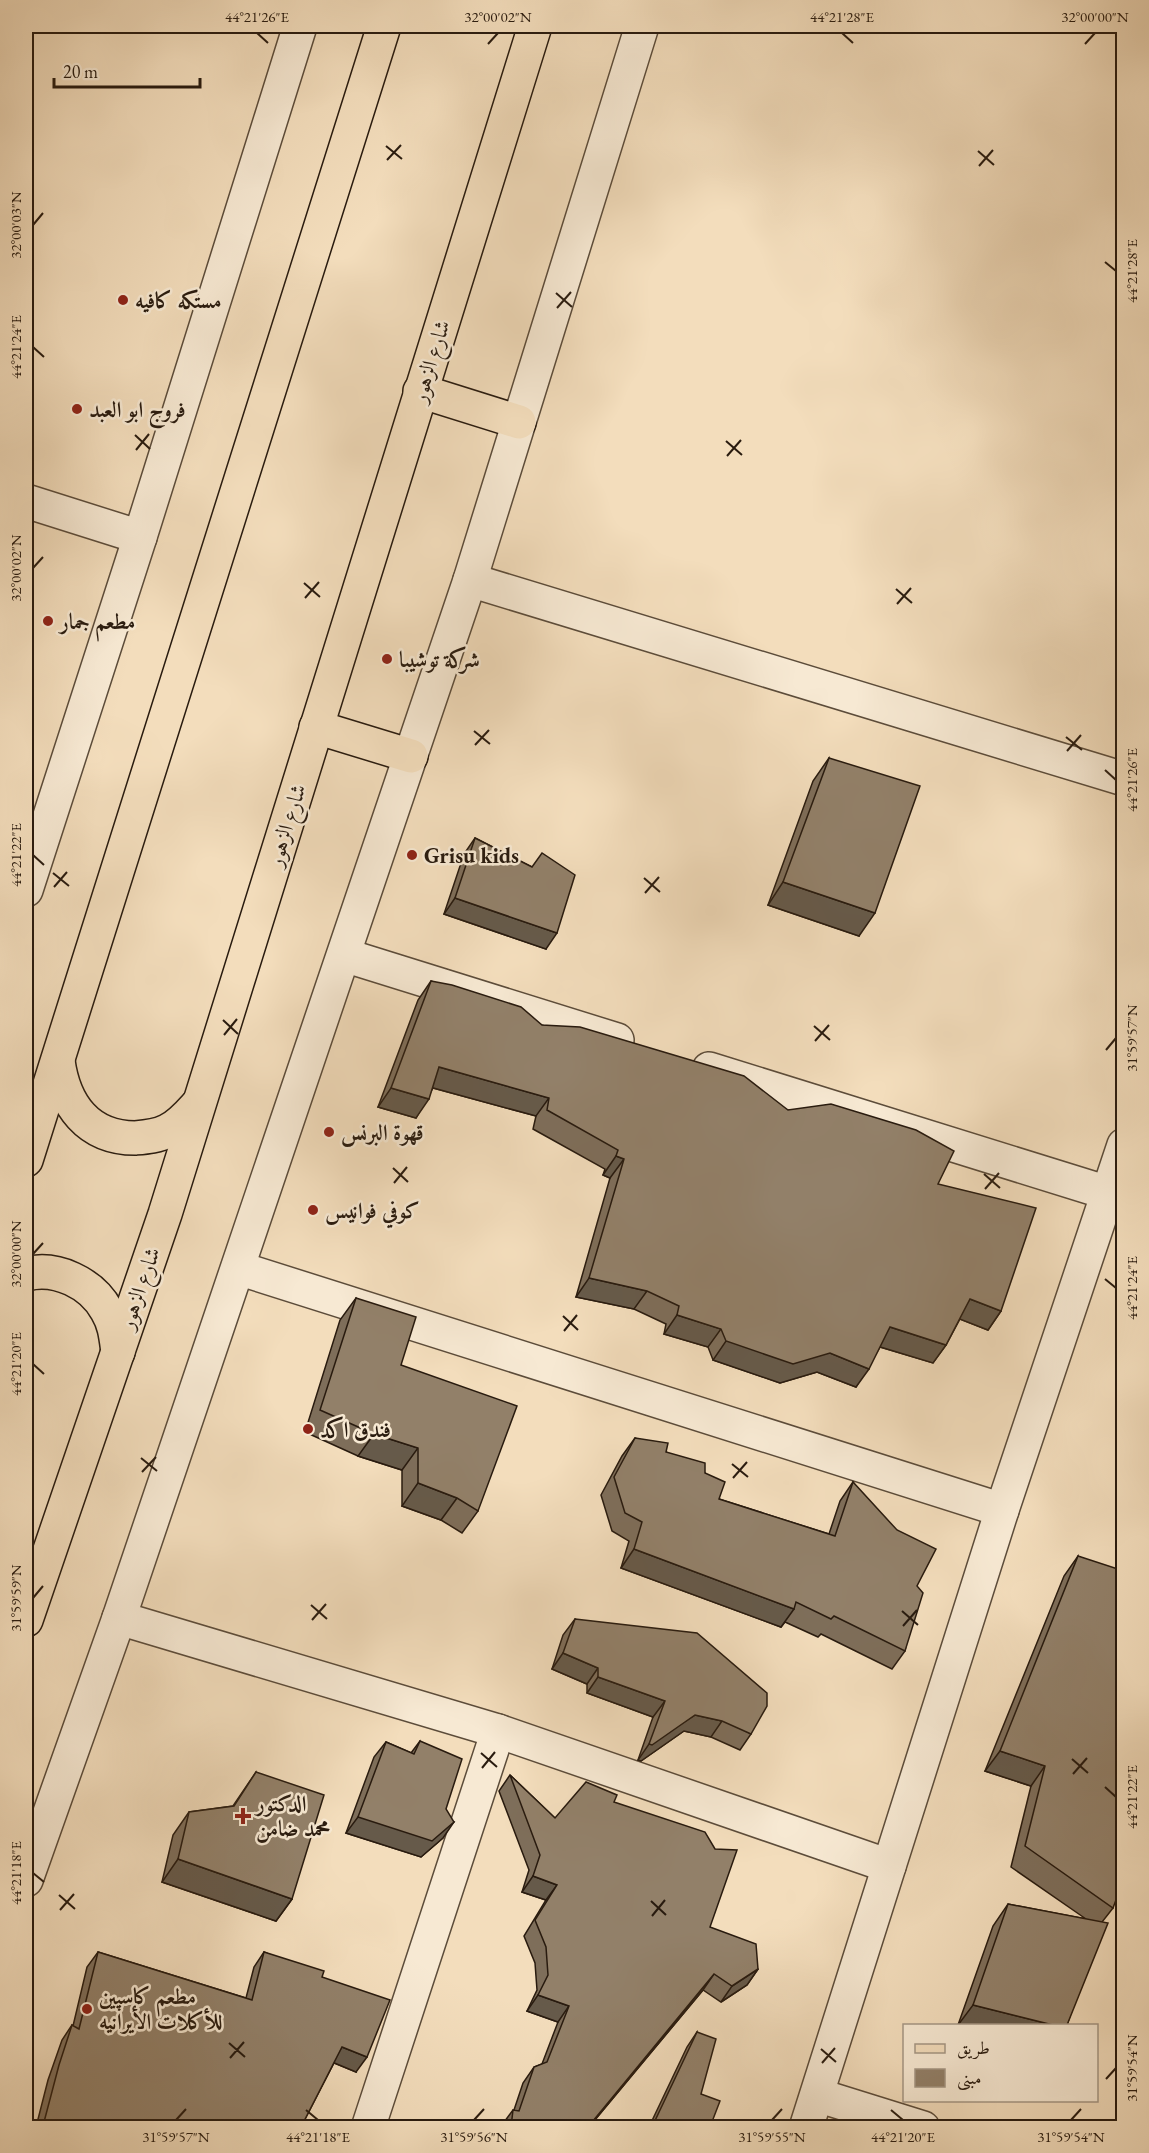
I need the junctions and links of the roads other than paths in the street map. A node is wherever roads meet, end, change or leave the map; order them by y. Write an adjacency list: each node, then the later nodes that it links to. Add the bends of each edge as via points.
1 (300, 26): 8 (street)
2 (535, 26): 5 (main road, شارع الزهور)
3 (642, 26): 6 (street)
4 (378, 30): 16 (main road)
5 (420, 391): 6 (main road); 10 (main road, شارع الزهور)
6 (519, 422): 9 (street)
7 (26, 501): 8 (street)
8 (140, 537): 13 (street)
9 (470, 580): 11 (street); 12 (street)
10 (316, 727): 11 (main road); 18 (main road, شارع الزهور)
11 (411, 756): 14 (street)
12 (1124, 779)
13 (26, 890)
14 (344, 955): 15 (street); 22 (street)
15 (640, 1047)
16 (58, 1061): 18 (main road, via 61,1083 70,1103 102,1132 124,1138 166,1132); 20 (main road)
17 (686, 1062): 21 (street)
18 (199, 1103): 24 (main road, شارع الزهور)
19 (1124, 1144): 21 (street)
20 (26, 1160)
21 (1108, 1193): 25 (street)
22 (238, 1268): 25 (street); 26 (street)
23 (26, 1274): 24 (main road, via 54,1273 75,1280 93,1293 116,1330)
24 (118, 1352): 27 (main road, شارع الزهور)
25 (1002, 1510): 29 (street)
26 (119, 1618): 28 (street); 30 (street)
27 (26, 1620)
28 (498, 1731): 29 (street); 32 (street)
29 (889, 1866): 31 (street)
30 (26, 1880)
31 (817, 2095): 33 (street); 34 (street)
32 (368, 2127)
33 (806, 2127)
34 (923, 2127)

